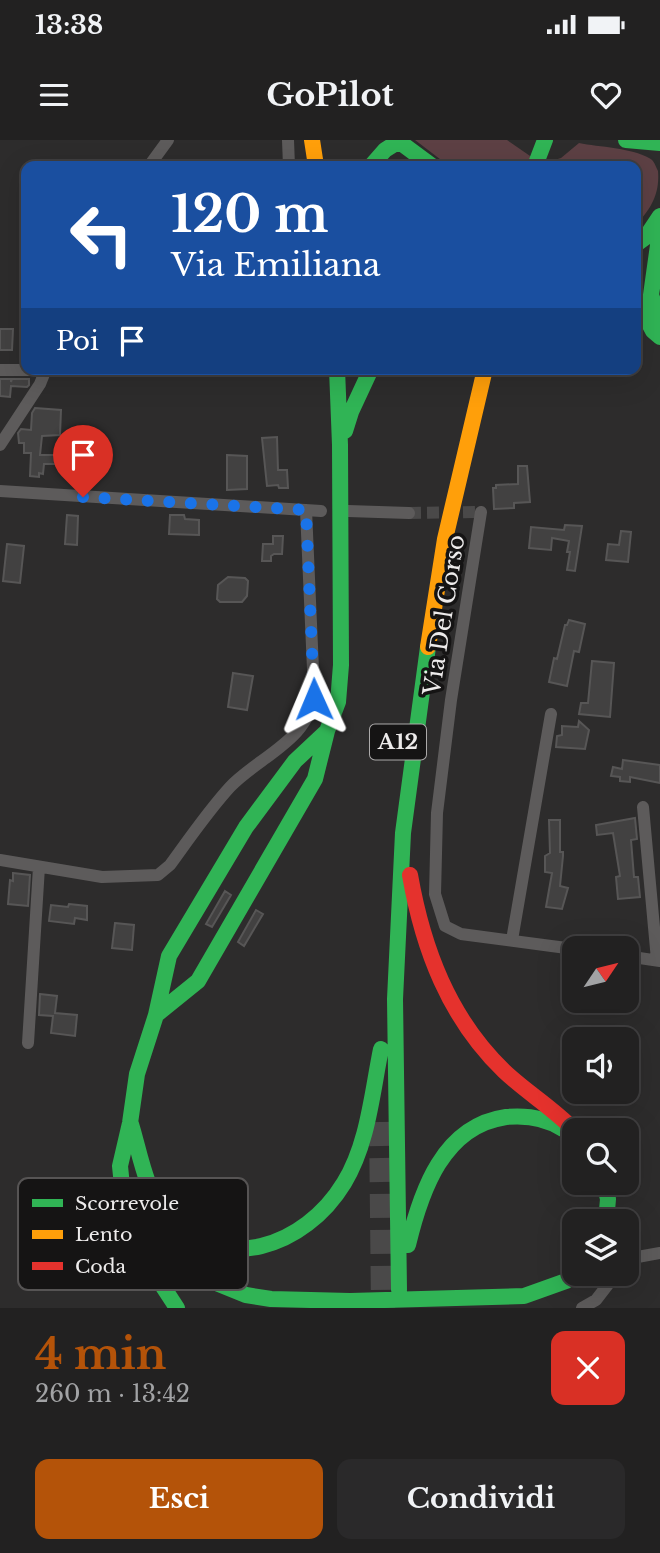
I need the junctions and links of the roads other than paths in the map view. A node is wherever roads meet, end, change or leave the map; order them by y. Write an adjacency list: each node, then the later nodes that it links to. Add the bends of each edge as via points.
1 (168, 140): 10 (street)
2 (288, 140): 11 (street)
3 (312, 140): 12 (main road)
4 (545, 140): 15 (main road)
5 (561, 140): 16 (main road)
6 (632, 141): 8 (main road); 9 (main road)
7 (402, 143): 13 (main road, via 385,150); 14 (main road)
8 (660, 143)
9 (660, 156)
10 (153, 161)
11 (289, 161)
12 (315, 161)
13 (375, 161)
14 (425, 161)
15 (537, 161)
16 (553, 161)
17 (660, 216): 19 (main road)
18 (660, 238): 20 (main road); 22 (main road, via 651,295)
19 (641, 241)
20 (641, 275)
21 (641, 310): 23 (main road)
22 (660, 320)
23 (660, 337)
24 (641, 339): 25 (main road)
25 (660, 349)
26 (0, 370): 27 (street)
27 (21, 370)
28 (43, 375): 32 (street)
29 (337, 375): 33 (main road)
30 (369, 375): 33 (main road)
31 (484, 375): 44 (main road, A12 / A12, via 445,539)
32 (0, 445)
33 (340, 445): 41 (main road, via 341,665 338,702)
34 (0, 491): 35 (street)
35 (306, 510): 36 (street); 47 (street, via 314,692 302,726 231,786 158,875 102,877)
36 (321, 511)
37 (348, 511): 39 (street)
38 (481, 512): 49 (street, Via Del Corso, via 449,712 437,813 435,894 445,926 461,934)
39 (409, 513)
40 (551, 714): 49 (street)
41 (327, 731): 53 (main road, via 295,761 246,827 169,956); 53 (main road, via 315,779 198,981)
42 (393, 789): 45 (main road, A12 / A12)
43 (643, 807): 52 (street)
44 (403, 833): 56 (main road, via 414,904 431,961 454,1008 504,1071); 59 (main road, A12 / A12, via 395,999 399,1287 425,1184 463,1133 507,1116 532,1116)
45 (386, 858)
46 (0, 860): 47 (street)
47 (39, 867): 54 (street)
48 (382, 940): 55 (main road)
49 (512, 940): 50 (street, Via Del Corso)
50 (562, 947)
51 (639, 958): 52 (street)
52 (659, 960)
53 (156, 1015): 58 (main road, via 138,1074)
54 (28, 1043)
55 (381, 1049): 57 (main road); 63 (main road, via 362,1136 332,1203 297,1235)
56 (562, 1120)
57 (381, 1122)
58 (130, 1123): 60 (main road); 61 (main road); 62 (main road)
59 (562, 1128)
60 (122, 1178)
61 (133, 1178)
62 (148, 1178)
63 (248, 1249)
64 (660, 1253): 65 (street)
65 (639, 1257)
66 (562, 1282): 69 (main road, via 524,1296 440,1299 284,1300)
67 (606, 1286): 71 (street)
68 (163, 1290): 70 (main road)
69 (233, 1290)
70 (177, 1308)
71 (582, 1308)

